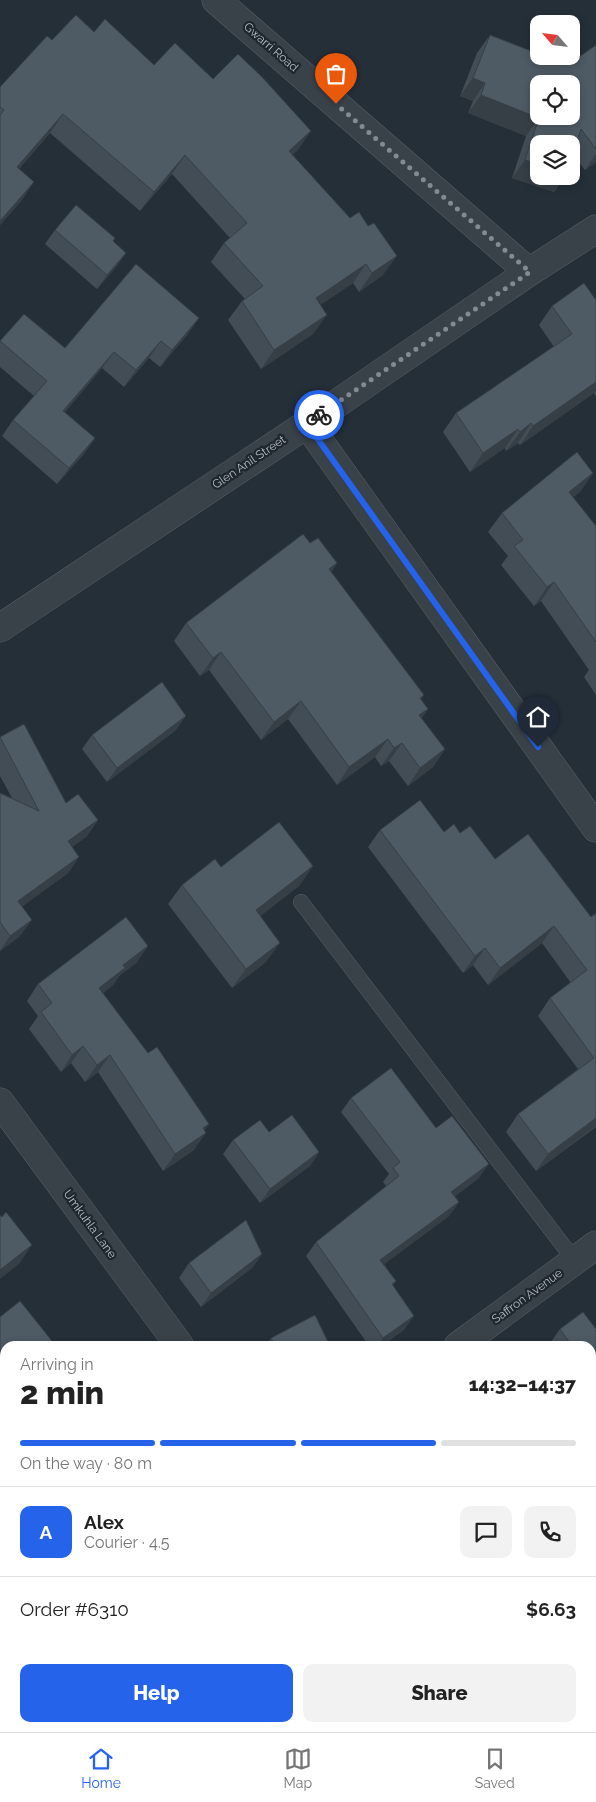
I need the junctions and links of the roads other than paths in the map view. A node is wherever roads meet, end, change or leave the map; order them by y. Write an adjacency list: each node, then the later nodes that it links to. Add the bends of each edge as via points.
1 (216, 0): 3 (street, Gwarri Road)
2 (596, 228): 3 (street, Glen Anil Street)
3 (530, 272): 4 (street, Glen Anil Street)
4 (307, 424): 5 (street, Glen Anil Street); 6 (street)
5 (0, 628)
6 (596, 828)
7 (301, 902): 9 (lane)
8 (0, 1102): 10 (street, Umkuhla Lane)
9 (585, 1253): 11 (street, Saffron Avenue)
10 (176, 1341)
11 (465, 1341)

